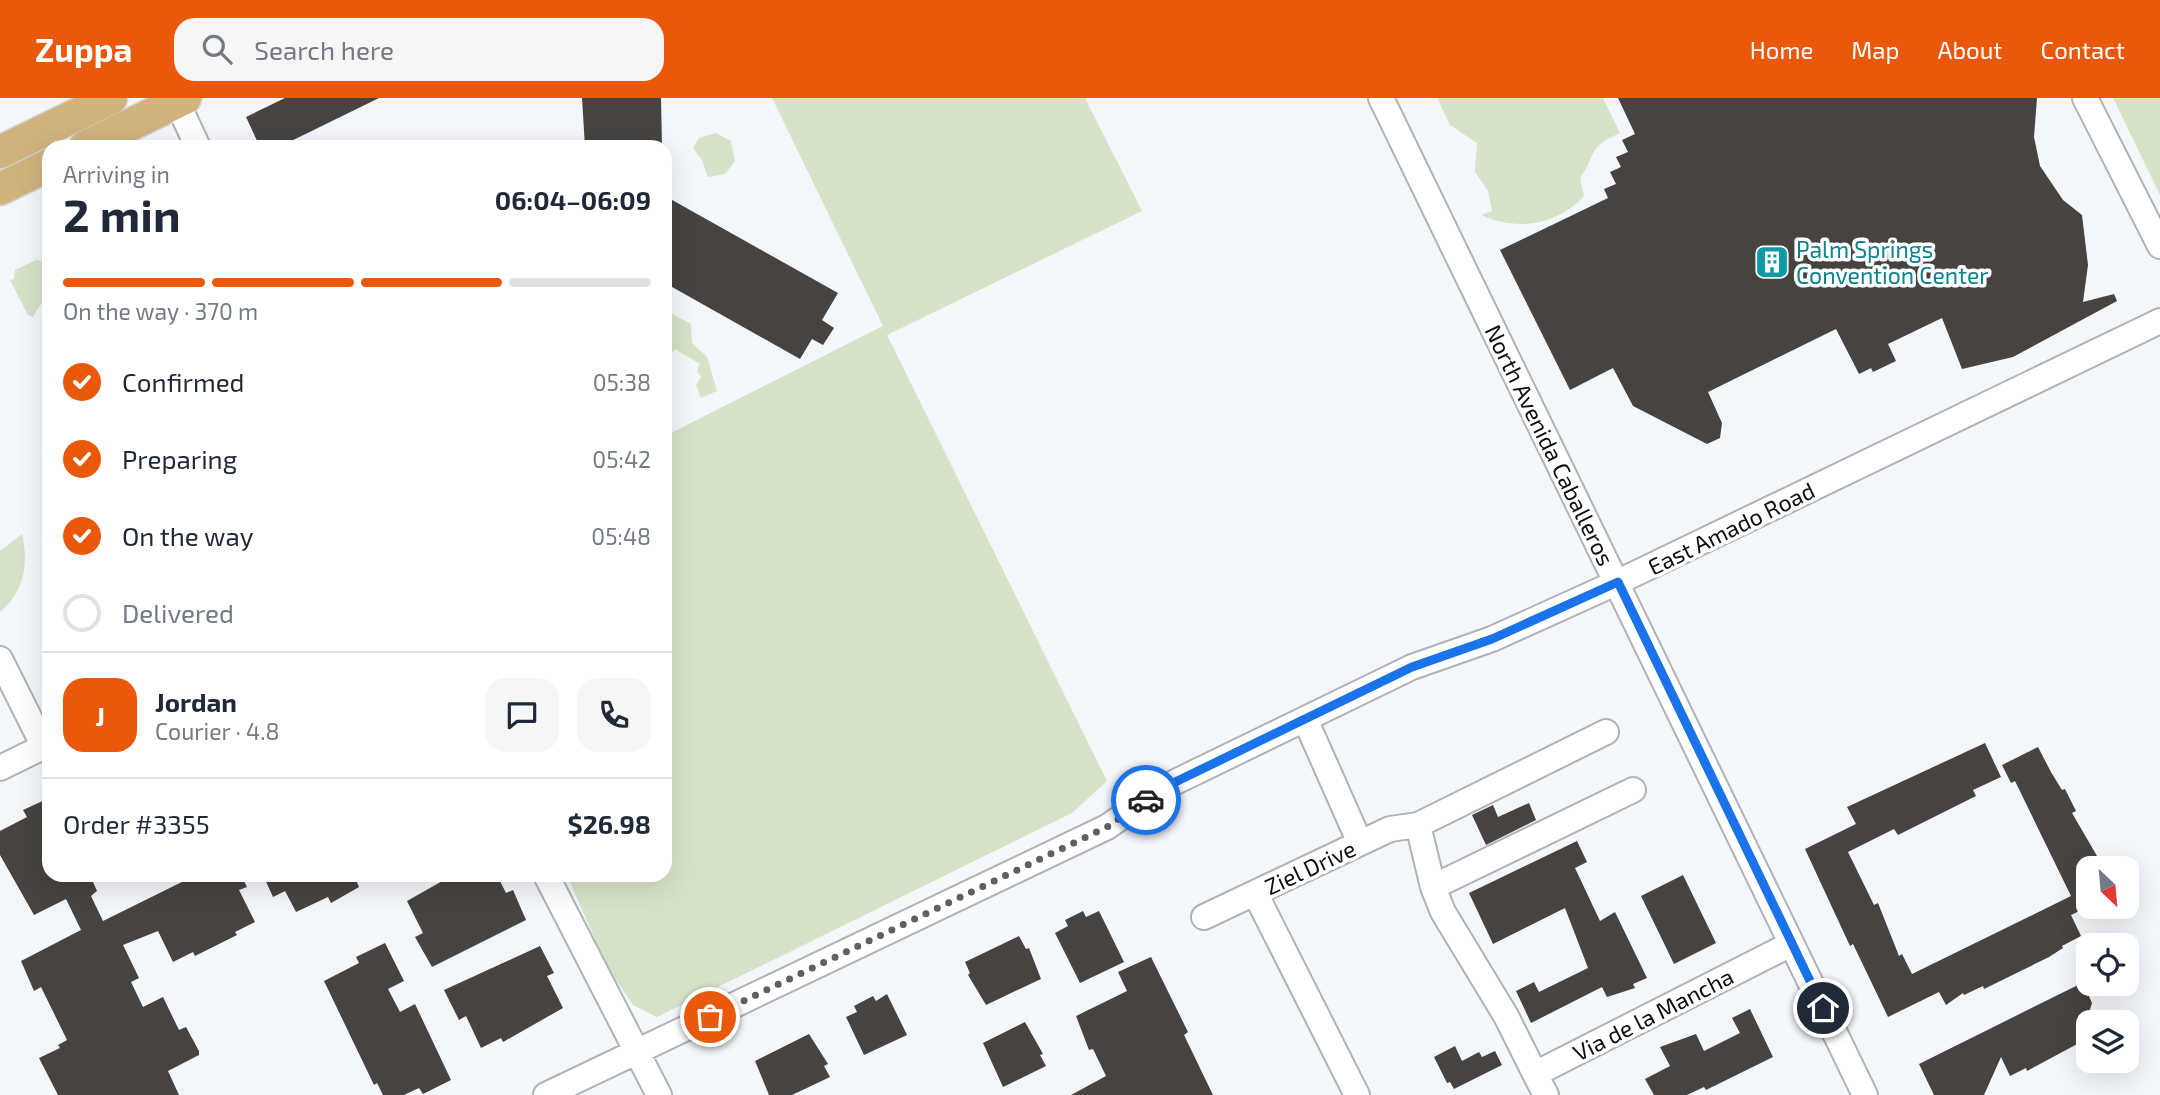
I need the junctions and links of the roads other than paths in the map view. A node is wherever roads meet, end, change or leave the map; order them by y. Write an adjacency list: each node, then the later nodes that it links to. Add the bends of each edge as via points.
1 (111, 98): 7 (main road)
2 (1381, 98): 12 (street, North Avenida Caballeros)
3 (2085, 98): 10 (street)
4 (179, 99): 5 (main road); 6 (street)
5 (99, 140)
6 (195, 140)
7 (0, 152)
8 (42, 168): 9 (main road)
9 (0, 189)
10 (2160, 246)
11 (2160, 321): 12 (street, East Amado Road)
12 (1618, 582): 14 (street, East Amado Road, via 1492,639 1412,667); 26 (street, North Avenida Caballeros)
13 (0, 659): 16 (street)
14 (1305, 719): 21 (street); 27 (street, East Amado Road, via 1163,788 1107,827)
15 (1606, 732): 20 (street, Ziel Drive)
16 (42, 738)
17 (42, 748): 18 (street)
18 (0, 768)
19 (1633, 790): 23 (street)
20 (1418, 825): 21 (street, Ziel Drive, via 1390,829); 23 (street)
21 (1360, 843): 24 (street, Ziel Drive)
22 (550, 882): 27 (street)
23 (1433, 887): 28 (street)
24 (1255, 893): 25 (street, Ziel Drive); 31 (street)
25 (1204, 917)
26 (1791, 944): 28 (street, Via de la Mancha); 32 (street, North Avenida Caballeros)
27 (638, 1051): 29 (street, East Amado Road); 30 (street)
28 (1540, 1084)
29 (546, 1095)
30 (659, 1095)
31 (1357, 1095)
32 (1865, 1095)

